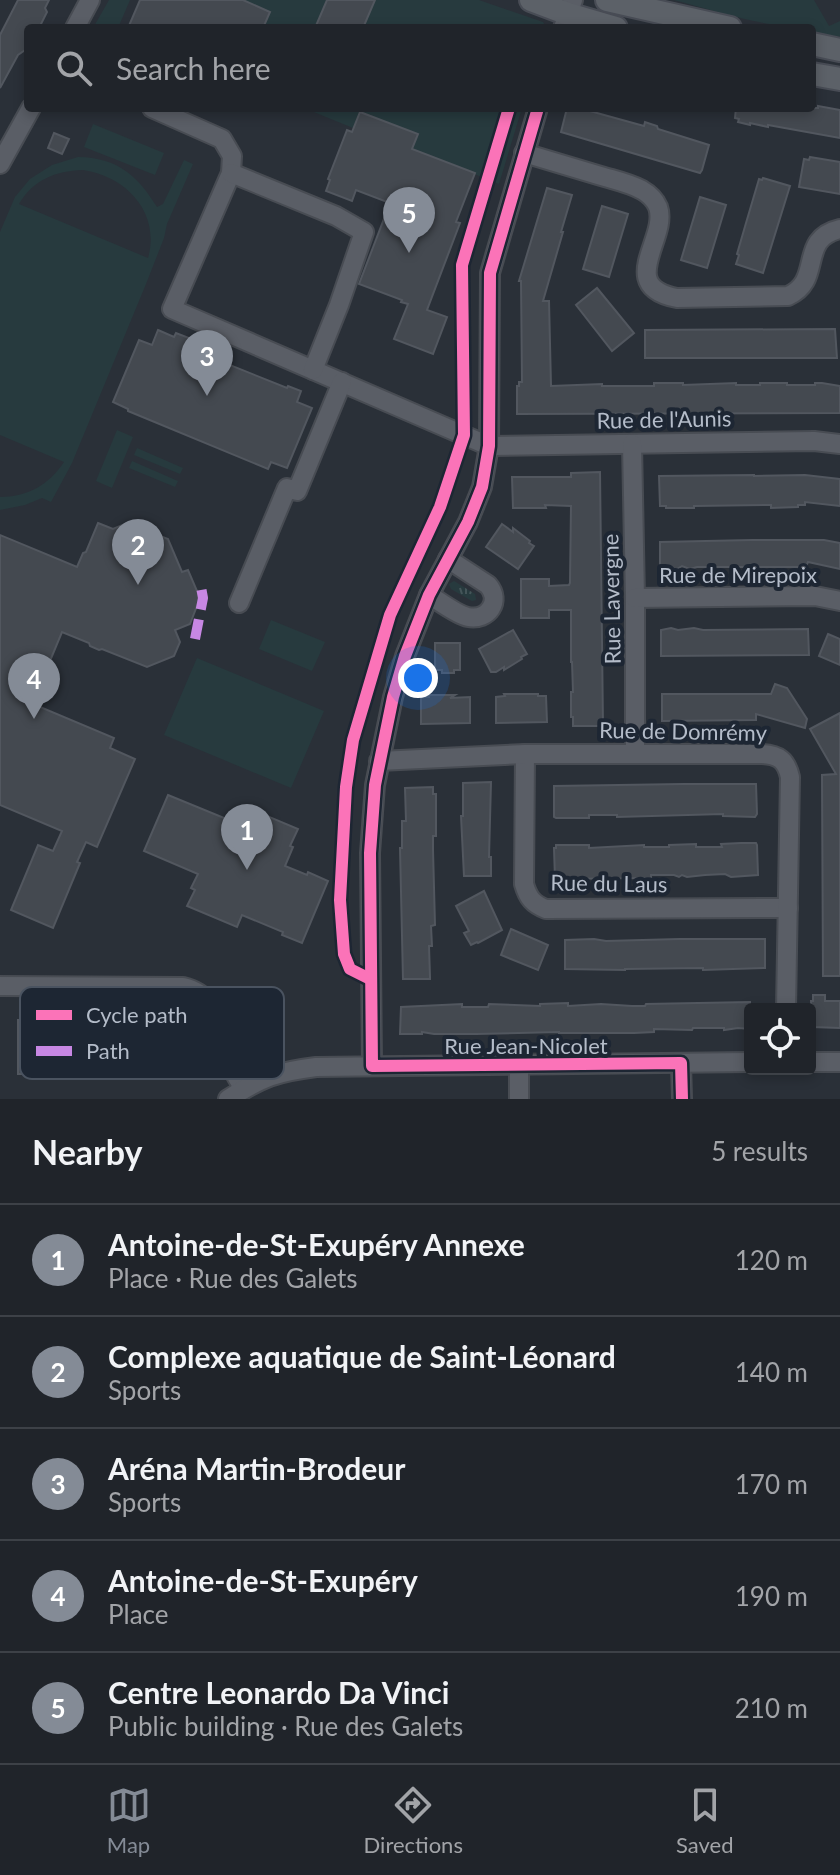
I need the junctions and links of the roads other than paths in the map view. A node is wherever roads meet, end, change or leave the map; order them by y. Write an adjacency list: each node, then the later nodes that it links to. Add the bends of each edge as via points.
1 (90, 0): 5 (street)
2 (531, 0): 4 (main road)
3 (607, 0): 7 (main road)
4 (568, 14): 6 (main road)
5 (77, 24)
6 (602, 24)
7 (712, 24)
8 (816, 45): 9 (main road)
9 (840, 50)
10 (816, 75): 11 (main road)
11 (840, 79)
12 (29, 112): 16 (street)
13 (161, 112): 17 (street, via 222,139 232,156)
14 (537, 112): 15 (street)
15 (524, 153): 18 (street, via 649,195 660,217 648,277 665,296 788,296 808,278 818,241); 23 (street, via 490,273)
16 (0, 164)
17 (231, 173): 19 (street, via 364,232); 19 (street, via 172,309)
18 (840, 229)
19 (313, 370): 20 (street)
20 (342, 382): 23 (street); 28 (street, via 297,491 287,488)
21 (632, 444): 22 (street, Rue de l'Aunis); 23 (street, Rue de l'Aunis); 26 (street, Rue Lavergne)
22 (840, 444)
23 (489, 446): 24 (street, via 480,495)
24 (448, 559): 25 (street); 25 (street, via 488,585 495,598 492,607 467,617)
25 (429, 595): 31 (street, via 405,656)
26 (635, 598): 27 (street, Rue de Mirepoix, via 815,596); 29 (street, Rue Lavergne)
27 (840, 601)
28 (239, 603)
29 (635, 753): 30 (street, Rue de Domrémy); 32 (street, Rue de Domrémy, via 773,754 782,759 790,777)
30 (525, 754): 31 (street, Rue de Domrémy); 32 (street, Rue du Laus, via 524,884 538,906)
31 (379, 761): 41 (street, via 370,853)
32 (788, 908): 35 (street, Rue de Domrémy)
33 (0, 986): 34 (street)
34 (183, 987)
35 (786, 1003)
36 (744, 1062): 39 (street, Rue Jean-Nicolet)
37 (816, 1062): 38 (street)
38 (840, 1062)
39 (681, 1063): 40 (street, Rue Jean-Nicolet); 46 (street)
40 (519, 1065): 41 (street, Rue Jean-Nicolet); 45 (street)
41 (372, 1066): 42 (street, Rue Jean-Nicolet)
42 (284, 1071)
43 (260, 1079): 44 (street, Rue Jean-Nicolet)
44 (236, 1094)
45 (519, 1099)
46 (682, 1099)

